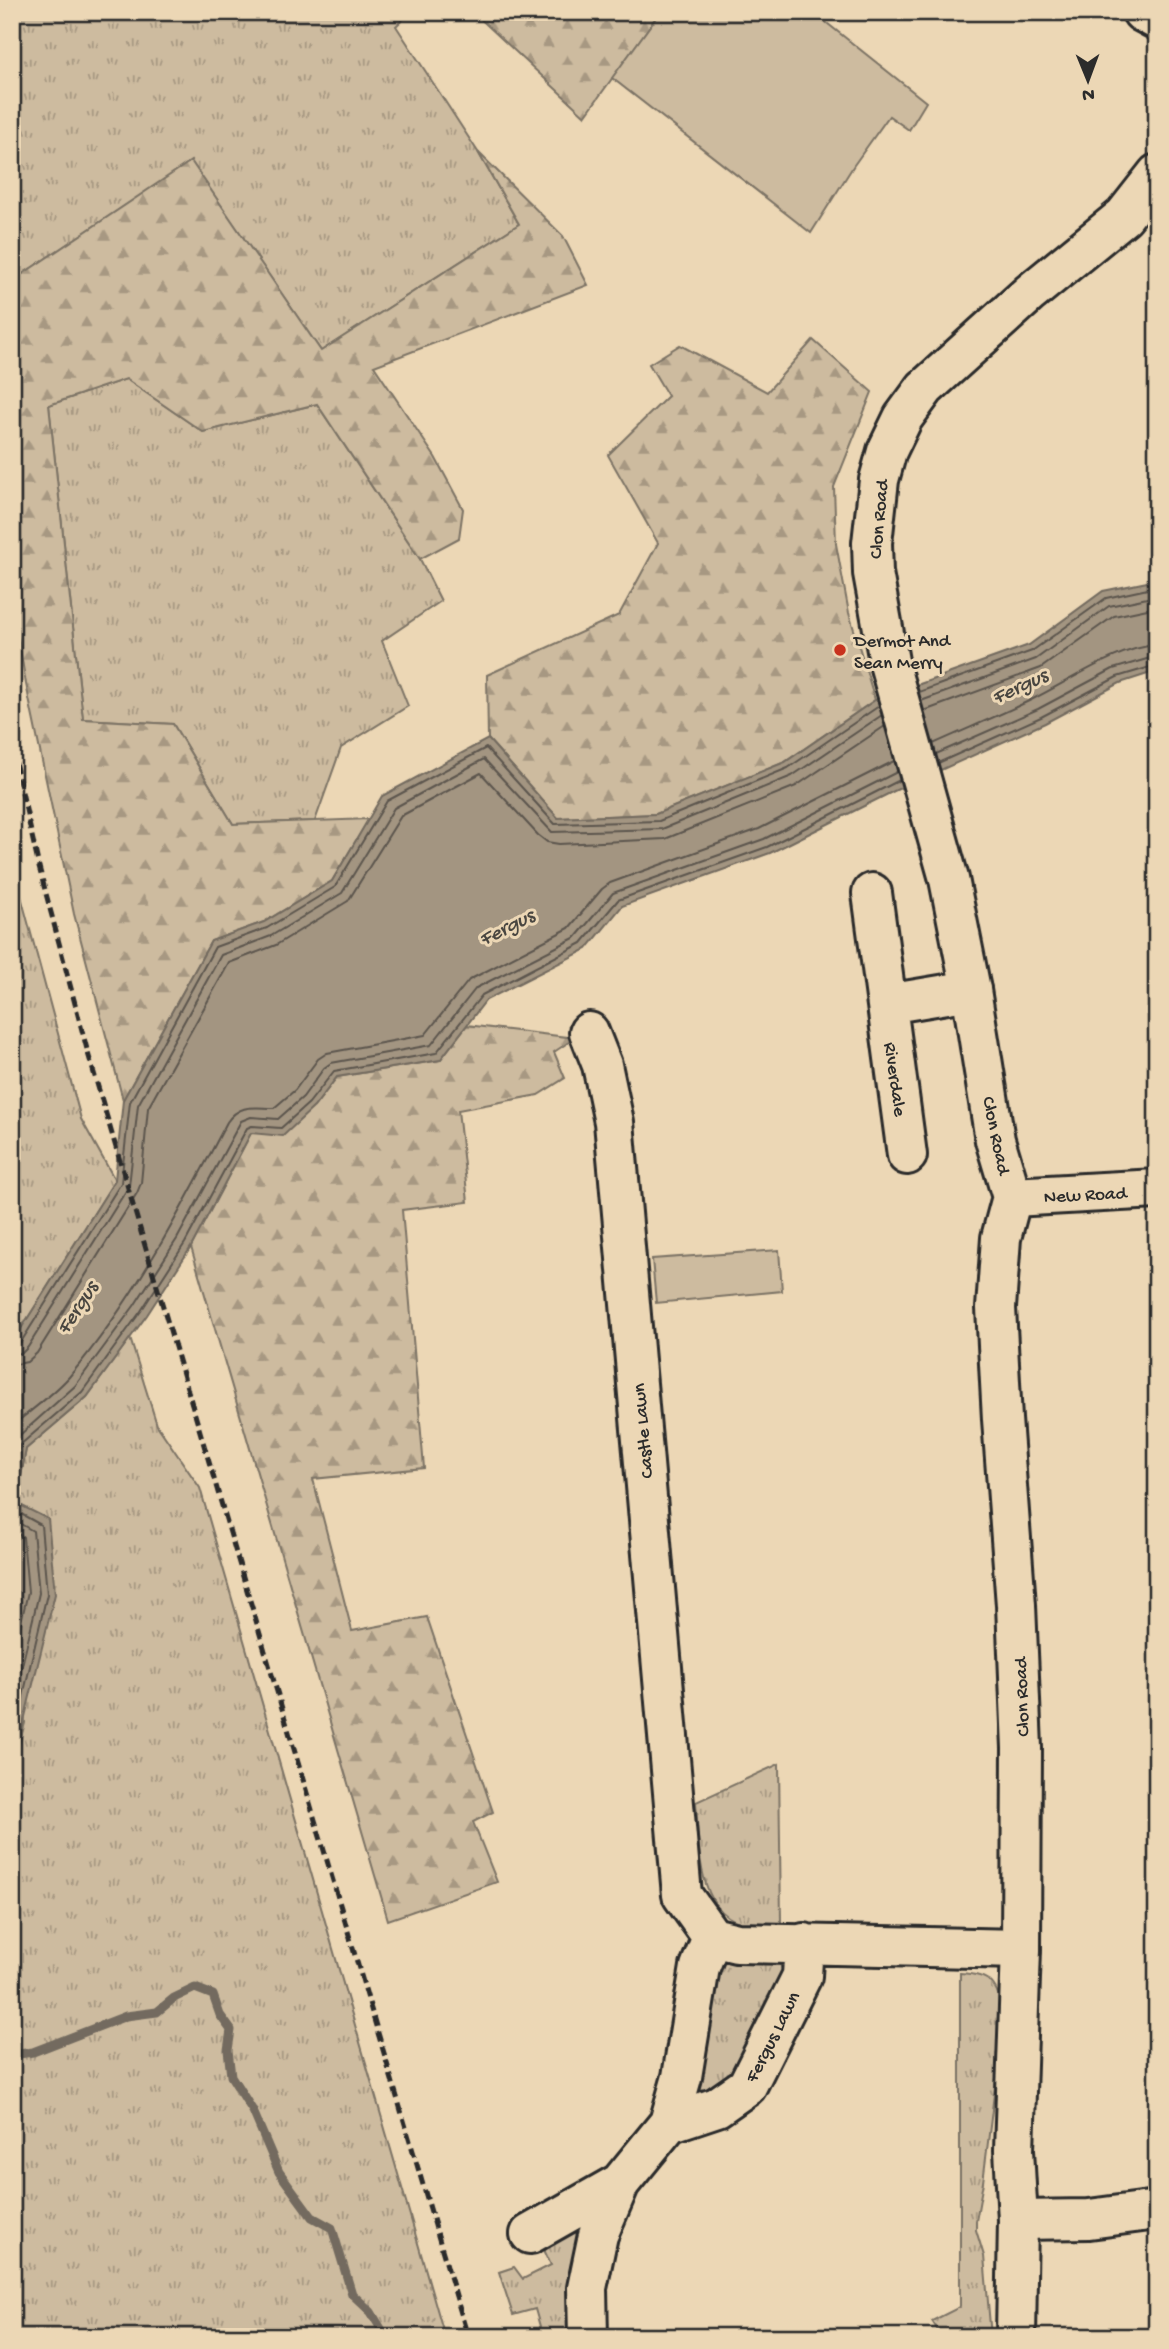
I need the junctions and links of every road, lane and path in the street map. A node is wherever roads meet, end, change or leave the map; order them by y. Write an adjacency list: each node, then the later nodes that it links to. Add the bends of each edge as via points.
1 (1142, 12): 2 (street)
2 (1157, 20)
3 (1157, 174): 4 (street, Clon Road)
4 (1140, 211): 6 (street, Clon Road, via 1030,293 925,388 903,418 879,481 873,573 890,667 929,802)
5 (872, 893): 7 (street, Riverdale)
6 (971, 990): 7 (street); 11 (street, Clon Road, via 995,1140)
7 (887, 1004): 9 (street, Riverdale)
8 (589, 1032): 12 (street, Castle Lawn, via 602,1065 614,1122 682,1895)
9 (907, 1155)
10 (1157, 1189): 11 (street, New Road)
11 (1012, 1197): 14 (street, Clon Road, via 1001,1238 996,1308 1022,1748)
12 (712, 1937): 13 (street, via 737,1943); 15 (street, via 699,1967 682,2077)
13 (804, 1943): 14 (street); 15 (street, Fergus Lawn, via 802,1976 747,2087 717,2107)
14 (1021, 1950): 18 (street, Clon Road, via 1014,2150)
15 (669, 2123): 16 (street)
16 (620, 2183): 19 (street); 20 (street, via 598,2235 587,2288)
17 (1157, 2210): 18 (street, via 1089,2219)
18 (1018, 2220): 21 (street, Clon Road)
19 (530, 2234)
20 (588, 2337)
21 (1016, 2337)

